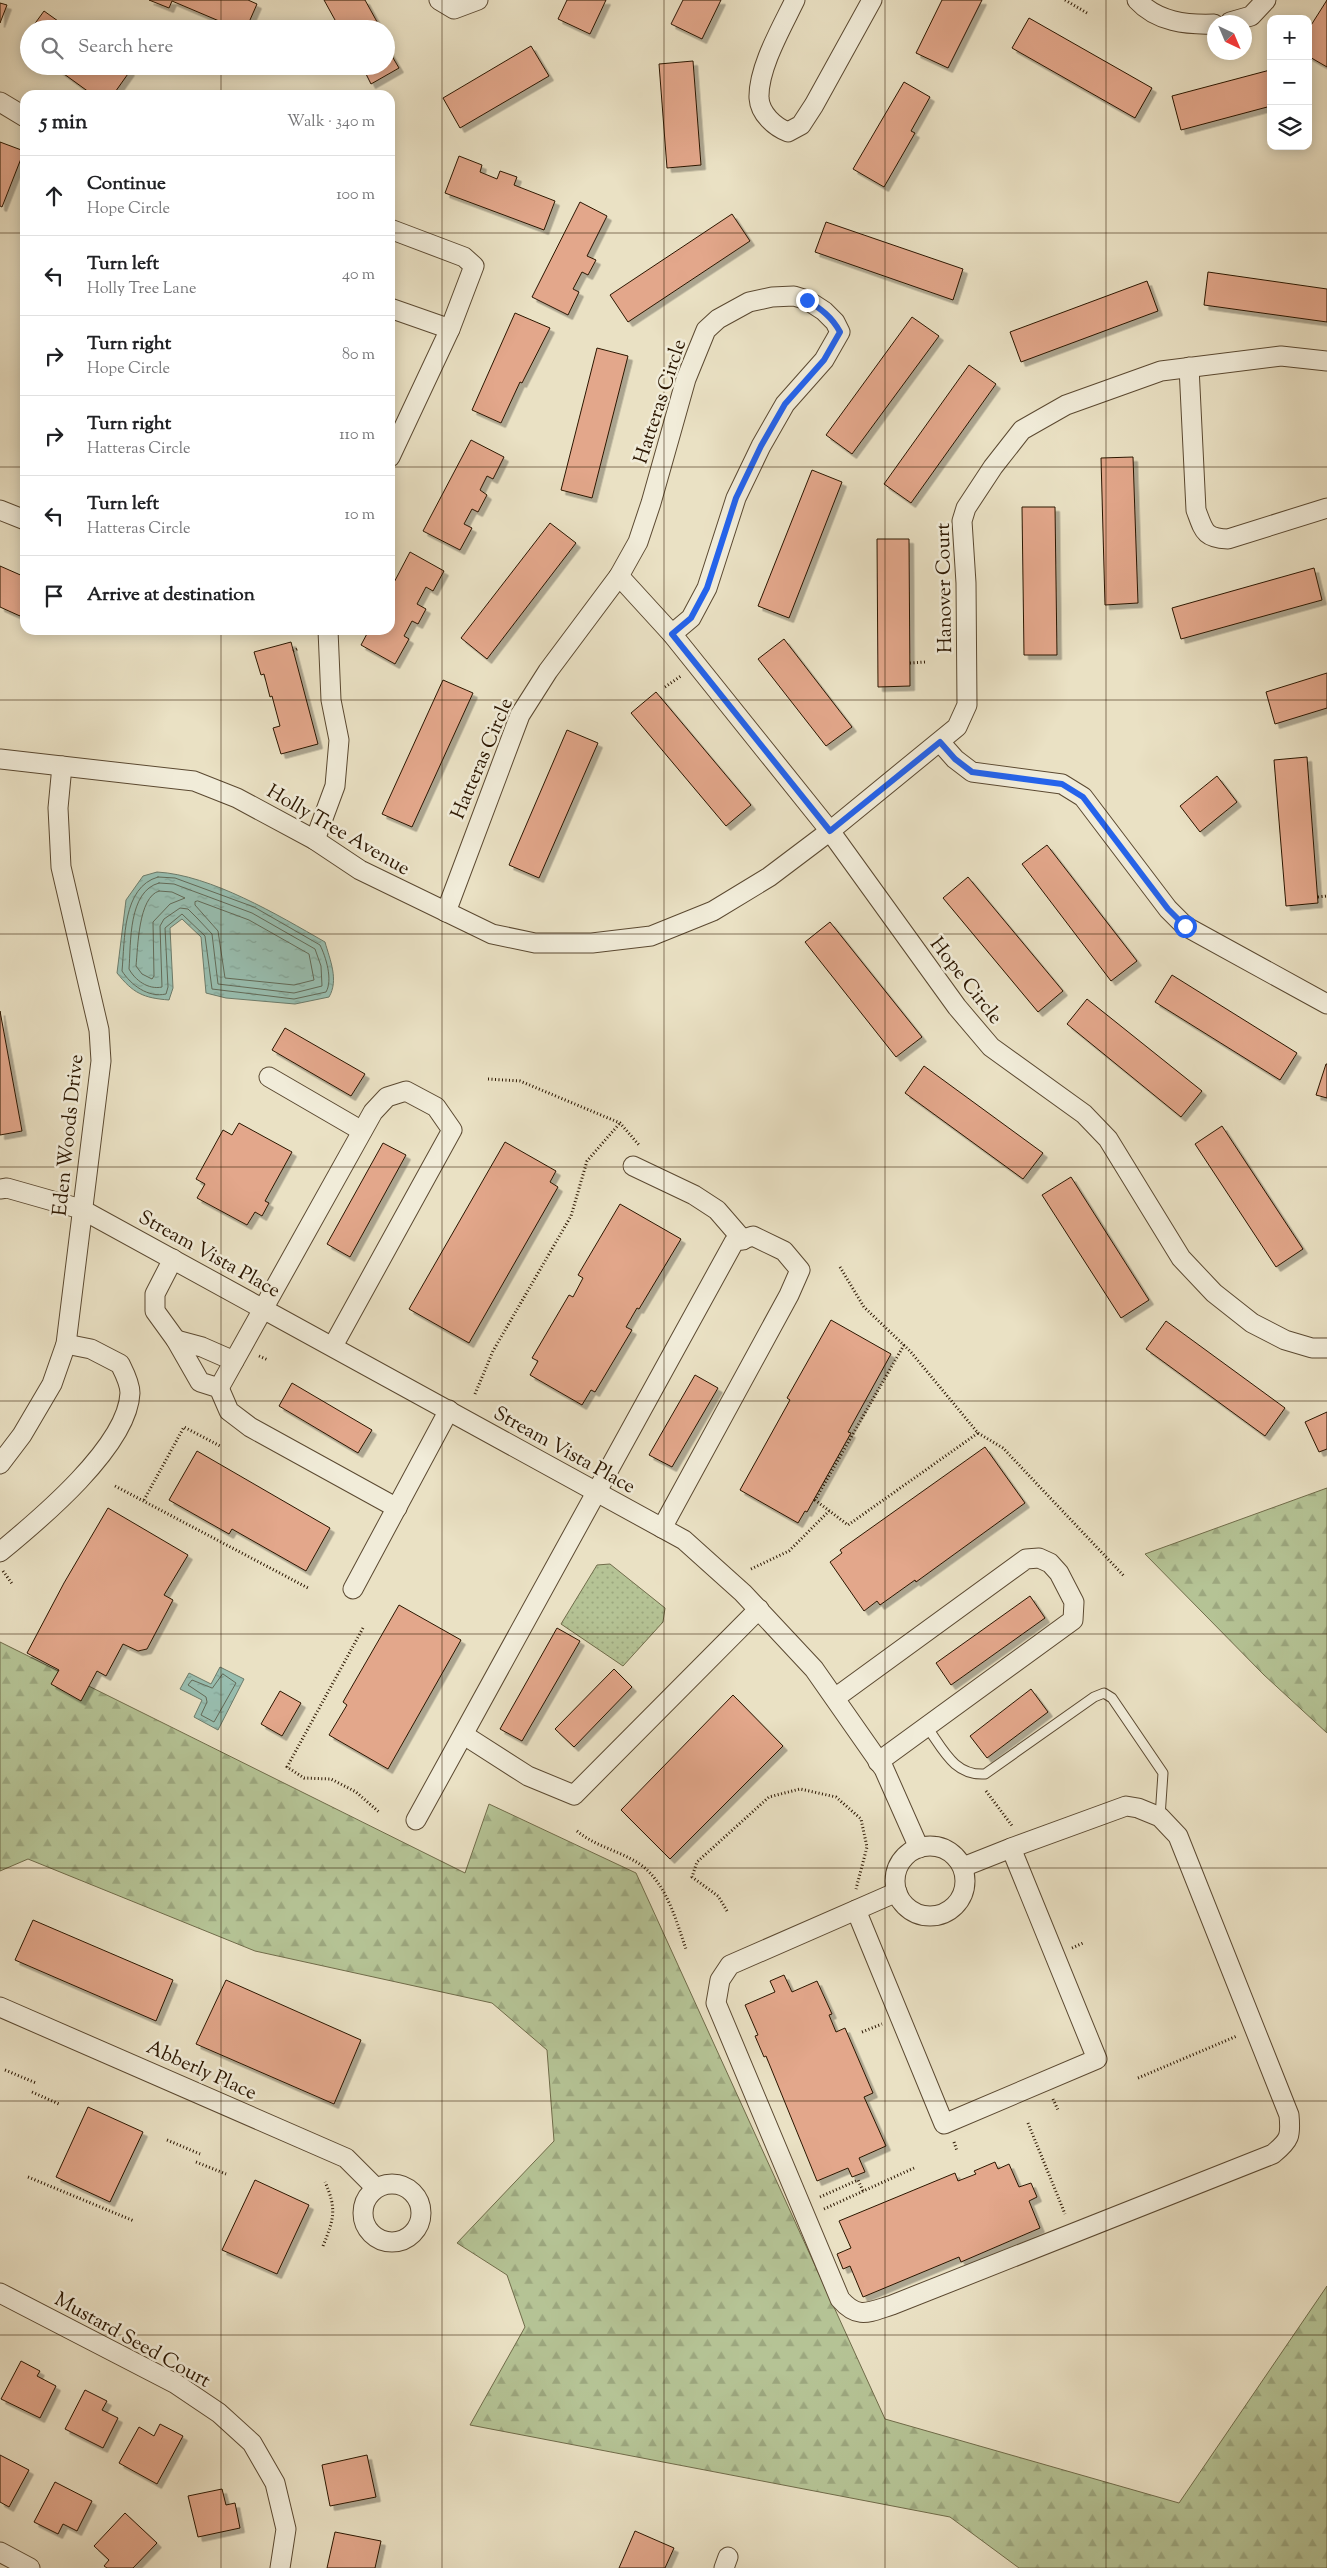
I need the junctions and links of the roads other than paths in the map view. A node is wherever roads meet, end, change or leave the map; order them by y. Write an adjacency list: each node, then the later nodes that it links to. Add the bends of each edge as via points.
1 (439, 0): 6 (street, via 454,9)
2 (795, 0): 3 (street, via 766,65 759,100 770,122 788,132 801,125)
3 (872, 0)
4 (1137, 0): 8 (street, via 1164,18 1191,25)
5 (1266, 0): 7 (street)
6 (474, 2)
7 (1252, 15)
8 (1207, 24)
9 (0, 102): 10 (street)
10 (20, 114)
11 (395, 231): 13 (street, via 464,257 474,266)
12 (395, 310): 13 (street)
13 (450, 329): 16 (street)
14 (1327, 361): 15 (street, Hanover Court, via 1281,356)
15 (1189, 367): 17 (street, via 1196,510 1204,531 1212,538 1228,539); 23 (street, Hanover Court, via 1160,371 1066,405 1022,430 993,467 966,508 962,522 967,705 957,727)
16 (395, 445)
17 (1327, 508)
18 (0, 510): 19 (street)
19 (20, 518)
20 (619, 576): 21 (street, Hope Circle); 21 (street, Hatteras Circle, via 638,542 652,503 686,379 706,330 718,319 749,302 772,297 794,296 824,311 840,332 824,360 785,404 761,446 736,498 707,588 691,618); 28 (street, Hatteras Circle, via 520,714)
21 (672, 634): 26 (street, Hope Circle)
22 (328, 635): 27 (street, via 331,700 339,740 335,786)
23 (940, 742): 26 (street, Hanover Court); 29 (street, via 972,772 1062,784 1083,797 1168,909 1185,926)
24 (0, 759): 25 (street, Holly Tree Avenue)
25 (62, 766): 27 (street, Holly Tree Avenue, via 194,781 237,798); 34 (street, Eden Woods Drive, via 58,808 61,868 99,1030 101,1061)
26 (830, 831): 28 (street, Holly Tree Avenue, via 770,877 714,910 651,936 592,943 535,943 492,934); 41 (street, Hope Circle, via 958,1007 991,1047 1084,1114 1108,1139 1181,1258 1214,1293 1252,1323 1285,1340 1312,1348)
27 (314, 840): 28 (street, Holly Tree Avenue, via 360,870)
28 (446, 912)
29 (1327, 1004)
30 (269, 1077): 31 (street)
31 (362, 1131): 37 (street); 40 (street, via 387,1097 406,1091 436,1107 452,1130)
32 (633, 1166): 35 (street, via 694,1194 717,1210)
33 (0, 1189): 34 (street, Stream Vista Place, via 7,1188)
34 (81, 1209): 36 (street, Stream Vista Place); 39 (street, Eden Woods Drive)
35 (743, 1240): 46 (street, via 734,1242); 48 (street, via 753,1236 784,1251 800,1270)
36 (174, 1259): 37 (street, Stream Vista Place); 38 (street, via 155,1294 155,1311)
37 (263, 1308): 40 (street, Stream Vista Place); 42 (street)
38 (176, 1340): 42 (street); 43 (street, via 200,1382)
39 (66, 1344): 45 (street, Eden Woods Drive, via 52,1384 22,1435); 49 (street, via 91,1349 120,1364 130,1392 122,1422 105,1449 52,1510)
40 (333, 1346): 44 (street, Stream Vista Place)
41 (1327, 1348)
42 (234, 1361): 43 (street)
43 (220, 1388): 47 (street, via 229,1411 250,1426)
44 (449, 1410): 46 (street, Stream Vista Place); 47 (street)
45 (0, 1464)
46 (597, 1492): 48 (street, Stream Vista Place); 54 (street)
47 (397, 1508): 50 (street)
48 (662, 1528): 51 (street, Stream Vista Place, via 684,1540)
49 (1, 1561)
50 (353, 1589)
51 (759, 1609): 52 (street, Stream Vista Place, via 814,1668); 54 (street, via 574,1795 528,1776)
52 (834, 1698): 53 (street, via 1026,1559 1039,1558 1050,1563 1068,1586 1074,1602 1072,1620); 55 (street, Stream Vista Place)
53 (927, 1727): 55 (street); 56 (lane, via 957,1767 970,1775 984,1774 1104,1692 1112,1698 1163,1773)
54 (464, 1734): 57 (street)
55 (878, 1762): 58 (street, Stream Vista Place)
56 (1160, 1817): 59 (street, via 1126,1806); 62 (street, via 1178,1836 1289,2115 1291,2135 1273,2154 892,2305 858,2313 849,2310 840,2299 812,2215 716,2003 720,1980 730,1965)
57 (416, 1820)
58 (919, 1848): 60 (street, via 944,1849); 61 (street, via 898,1867)
59 (1012, 1848): 60 (street); 62 (street, via 1096,2059 947,2124 944,2124)
60 (963, 1867): 61 (street, via 962,1894 953,1908 943,1913 921,1914 911,1910)
61 (897, 1892): 62 (street)
62 (856, 1910)
63 (0, 2007): 64 (street, Abberly Place, via 346,2158)
64 (376, 2188)
65 (0, 2294): 68 (street, Mustard Seed Court, via 176,2384 219,2413 252,2443 275,2482 286,2529)
66 (0, 2552): 67 (street)
67 (30, 2568)
68 (280, 2568)

